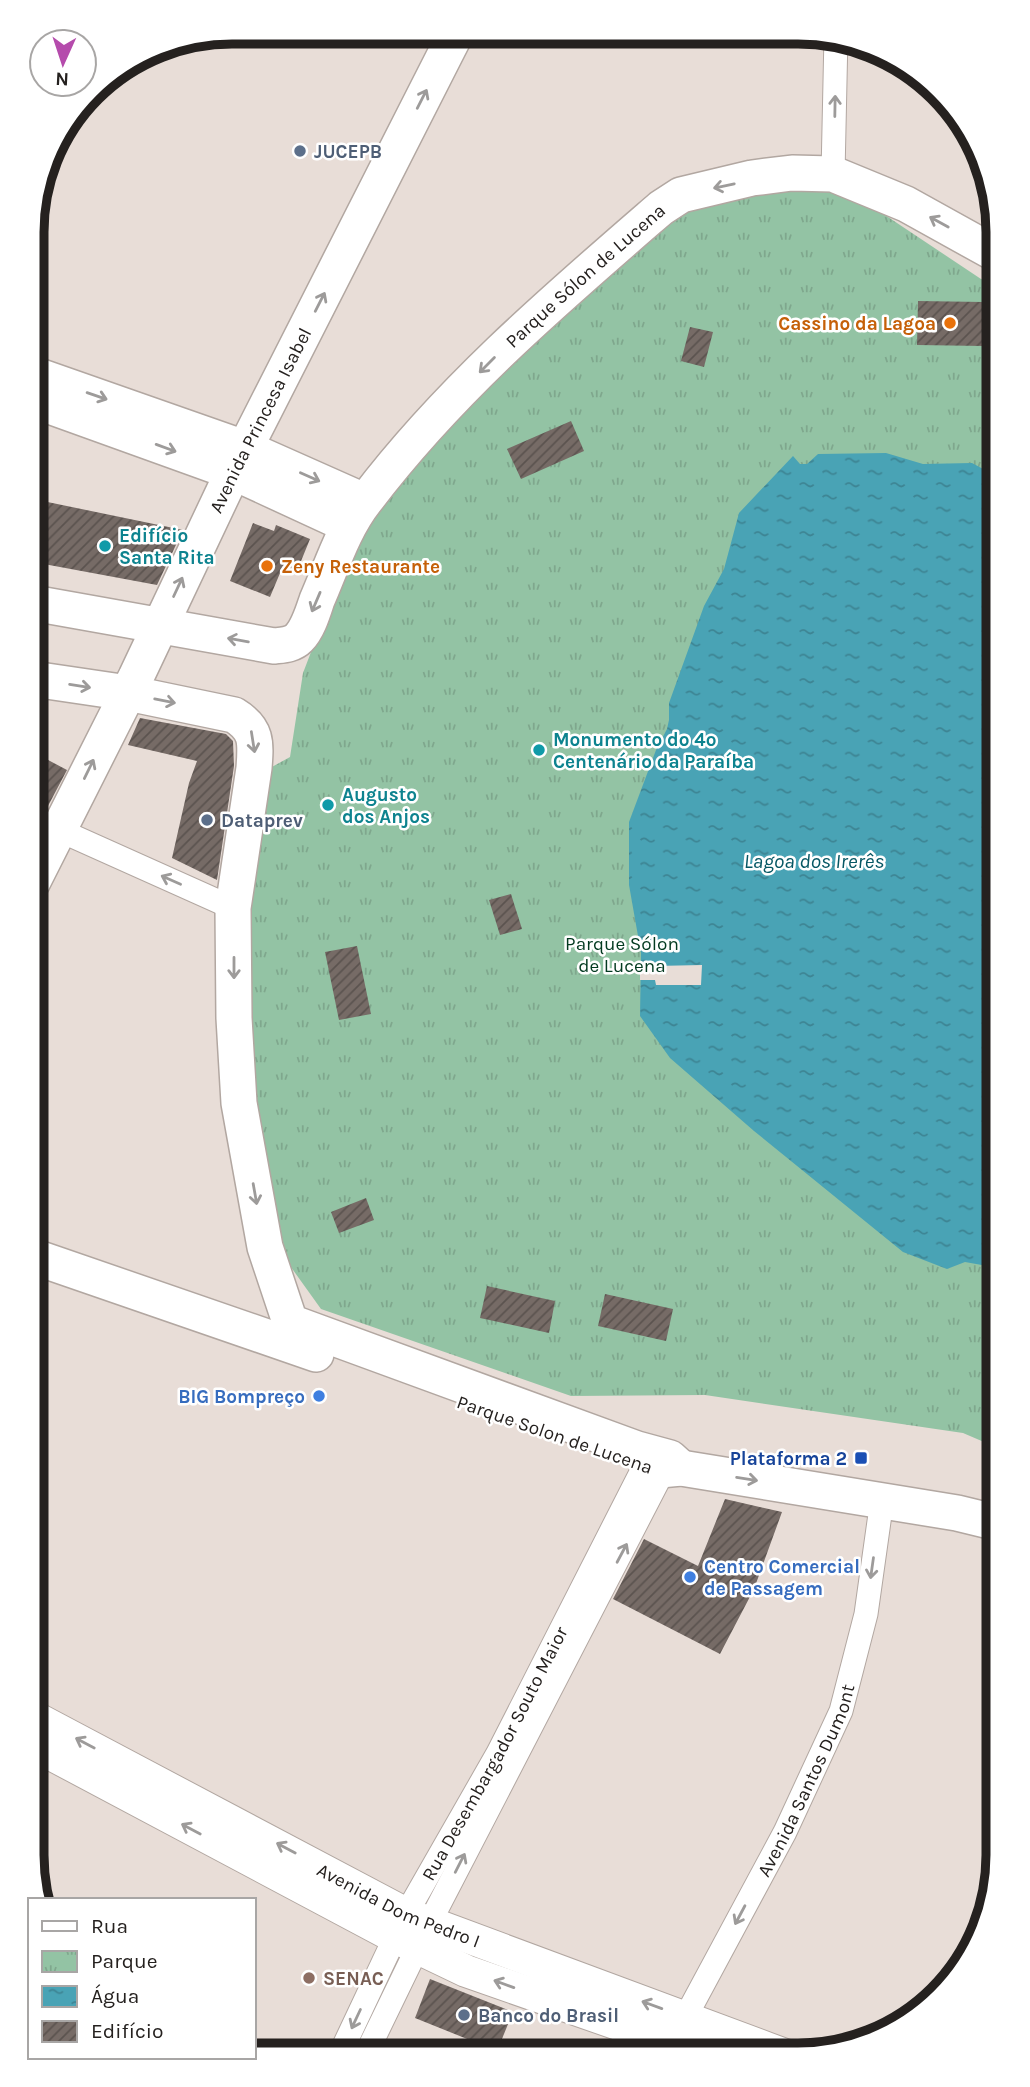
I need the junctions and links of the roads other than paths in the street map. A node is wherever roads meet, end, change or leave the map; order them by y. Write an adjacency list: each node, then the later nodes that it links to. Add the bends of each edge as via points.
1 (450, 44): 7 (main road, Avenida Princesa Isabel, one-way to 1)
2 (836, 47): 3 (street, one-way to 2)
3 (833, 174): 4 (main road, Parque Sólon de Lucena, one-way to 3, via 906,204); 8 (main road, Parque Sólon de Lucena, one-way to 8, via 752,178 681,195 662,208 533,318 393,465)
4 (986, 248)
5 (44, 379): 7 (main road, one-way to 7)
6 (44, 403): 7 (main road, one-way to 7)
7 (240, 461): 8 (main road, one-way to 8); 10 (main road, Avenida Princesa Isabel, one-way to 7)
8 (356, 513): 10 (main road, Parque Sólon de Lucena, one-way to 10, via 302,635 289,645)
9 (44, 605): 10 (main road)
10 (160, 626): 12 (main road, Avenida Princesa Isabel)
11 (44, 681): 12 (main road, one-way to 12)
12 (128, 693): 13 (main road, Avenida Princesa Isabel, one-way to 12); 15 (main road, one-way to 15, via 234,715 246,722 255,740)
13 (59, 830): 14 (main road, Avenida Princesa Isabel); 15 (street, one-way to 13)
14 (44, 861)
15 (233, 908): 18 (main road, one-way to 18, via 239,1103 265,1247)
16 (44, 1238): 18 (main road, via 214,1298)
17 (44, 1260): 18 (main road)
18 (288, 1332): 19 (main road)
19 (662, 1463): 20 (main road, Parque Solon de Lucena, one-way to 20); 24 (street, Rua Desembargador Souto Maior)
20 (882, 1500): 21 (main road, Parque Solon de Lucena); 25 (street, Avenida Santos Dumont, one-way to 25, via 866,1614 841,1711 785,1832)
21 (986, 1521)
22 (44, 1723): 24 (main road, Avenida Dom Pedro I, one-way to 22)
23 (44, 1750): 24 (main road, Avenida Dom Pedro I, one-way to 23)
24 (412, 1930): 25 (main road, Avenida Dom Pedro I, one-way to 24, via 568,2008 479,1975); 26 (street, Rua Desembargador Souto Maior, one-way to 26); 27 (street, Rua Desembargador Souto Maior)
25 (679, 2029): 28 (main road, Avenida Dom Pedro I); 29 (main road, Avenida Dom Pedro I)
26 (346, 2043)
27 (370, 2043)
28 (694, 2043)
29 (736, 2043)

